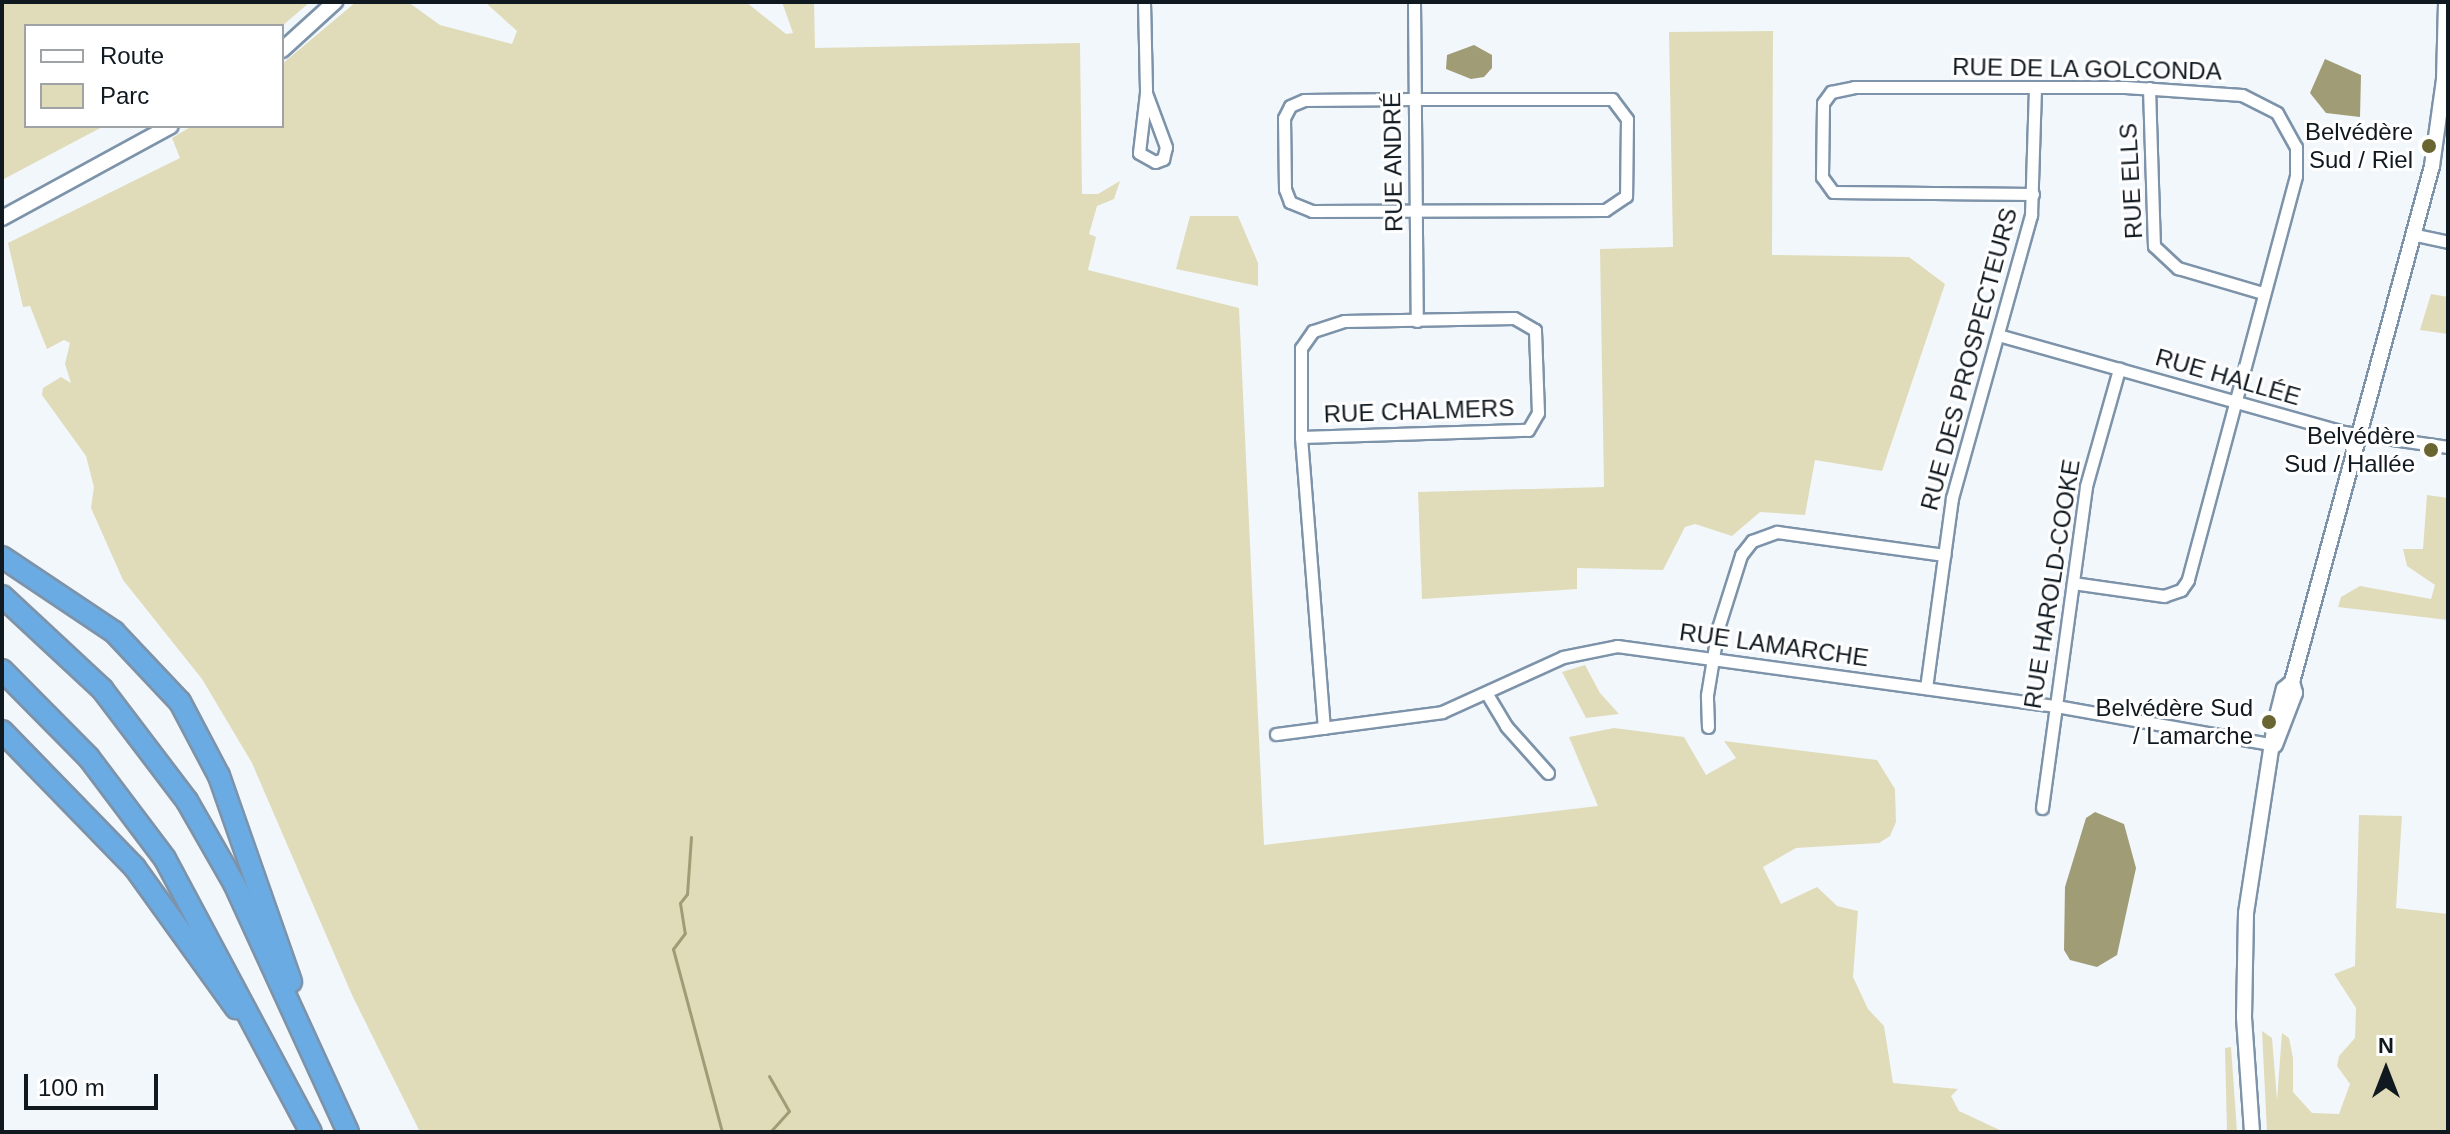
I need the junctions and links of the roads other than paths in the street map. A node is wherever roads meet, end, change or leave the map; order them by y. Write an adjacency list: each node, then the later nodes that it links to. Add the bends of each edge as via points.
1 (335, 2): 6 (street)
2 (1144, 2): 9 (street)
3 (1414, 2): 10 (street, RUE ANDRÉ)
4 (2446, 2): 5 (street)
5 (2447, 26): 12 (street)
6 (284, 48)
7 (2035, 87): 8 (street, RUE DE LA GOLCONDA); 13 (street, RUE DES PROSPECTEURS); 13 (street, RUE DE LA GOLCONDA, via 1845,88 1826,97 1822,109 1822,177 1833,192)
8 (2149, 88): 18 (street, RUE ELLS, via 2154,246 2178,268); 18 (street, RUE DE LA GOLCONDA, via 2251,97 2269,106 2289,128 2297,167)
9 (1146, 93): 9 (street, via 1139,153 1155,162 1163,159 1166,147)
10 (1413, 99): 14 (street, RUE ANDRÉ); 14 (street, via 1304,100 1290,106 1284,118 1285,189 1290,202 1302,210); 14 (street, via 1603,98 1618,103 1627,119 1628,188 1615,208)
11 (167, 128): 15 (street)
12 (2443, 130): 16 (street)
13 (2033, 194): 20 (street, RUE DES PROSPECTEURS)
14 (1415, 211): 19 (street, RUE ANDRÉ)
15 (2, 218)
16 (2416, 235): 17 (street); 23 (street)
17 (2448, 242)
18 (2263, 293): 22 (street, RUE DE LA GOLCONDA)
19 (1417, 321): 24 (street, RUE CHALMERS, via 1344,321 1313,331 1299,356); 24 (street, RUE CHALMERS, via 1514,318 1531,325 1537,336 1534,426 1522,432)
20 (1998, 335): 21 (street, RUE HALLÉE); 26 (street, RUE DES PROSPECTEURS, via 1955,488)
21 (2119, 369): 22 (street, RUE HALLÉE); 28 (street, RUE HAROLD-COOKE, via 2086,486)
22 (2233, 401): 23 (street, RUE HALLÉE); 28 (street, RUE DE LA GOLCONDA, via 2185,585 2164,596)
23 (2360, 436): 25 (street, RUE HALLÉE); 40 (street, via 2292,682 2278,712)
24 (1301, 437): 36 (street, RUE CHALMERS)
25 (2448, 447)
26 (1944, 555): 30 (street, via 1786,533 1760,536 1741,555); 32 (street, RUE DES PROSPECTEURS)
27 (2, 557): 44 (highway, via 122,638 164,681 192,721 229,802)
28 (2073, 583): 34 (street, RUE HAROLD-COOKE)
29 (2, 596): 44 (highway, via 90,676 174,780 226,867)
30 (1712, 658): 32 (street, RUE LAMARCHE); 33 (street, RUE LAMARCHE, via 1631,647 1589,649); 35 (street)
31 (2, 670): 45 (highway, via 77,744 155,844 202,920)
32 (1926, 688): 34 (street, RUE LAMARCHE)
33 (1487, 694): 36 (street, RUE LAMARCHE, via 1427,716); 41 (street, via 1506,726)
34 (2056, 706): 40 (street, RUE LAMARCHE); 43 (street, RUE HAROLD-COOKE)
35 (1708, 727)
36 (1324, 728): 38 (street, RUE LAMARCHE)
37 (2, 731): 42 (highway)
38 (1276, 734)
39 (2, 740): 42 (highway)
40 (2275, 745): 48 (street, via 2246,913 2244,1017)
41 (1548, 773)
42 (58, 787): 45 (highway, via 165,903)
43 (2042, 808)
44 (313, 1055): 47 (highway)
45 (277, 1067): 46 (highway)
46 (311, 1132)
47 (348, 1132)
48 (2252, 1132)

